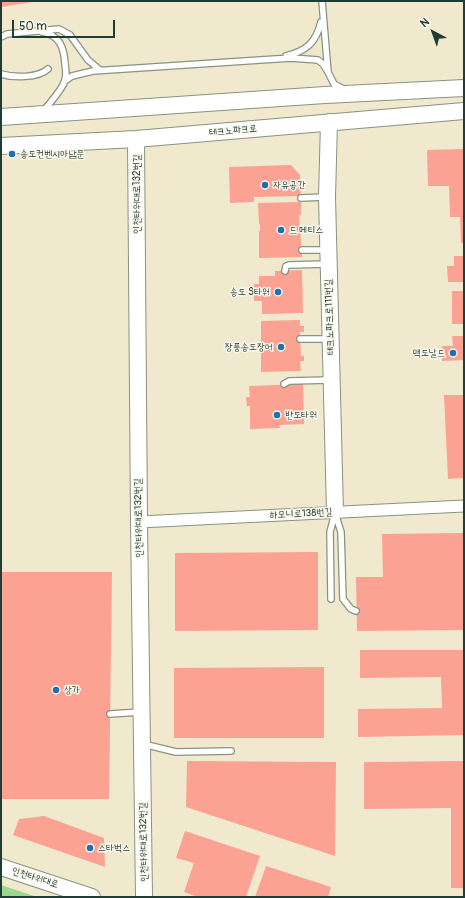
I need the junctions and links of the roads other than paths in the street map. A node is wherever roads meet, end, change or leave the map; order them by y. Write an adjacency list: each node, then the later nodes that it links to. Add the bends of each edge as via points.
1 (322, 1): 2 (lane)
2 (322, 12): 5 (lane, via 317,36 309,47 290,55); 8 (lane)
3 (30, 32): 4 (lane); 7 (lane, via 56,28 63,30 70,35 91,64); 10 (lane, via 48,33 62,44)
4 (1, 37)
5 (262, 59): 7 (lane); 8 (lane, via 318,60)
6 (48, 69): 9 (lane, via 35,74)
7 (105, 71): 10 (lane, via 72,76)
8 (328, 72): 12 (lane, via 334,84)
9 (1, 74)
10 (65, 81): 14 (lane)
11 (464, 88): 12 (street)
12 (354, 94): 14 (street)
13 (464, 111): 16 (street, 테크노파크로)
14 (41, 114): 15 (street)
15 (1, 117)
16 (329, 122): 17 (street, 테크노파크로); 19 (street, 테크노파크로111번길)
17 (136, 139): 18 (street, 테크노파크로); 30 (street, 인천타워대로132번길)
18 (1, 146)
19 (327, 197): 20 (lane); 22 (street, 테크노파크로111번길)
20 (301, 198)
21 (302, 250): 22 (lane)
22 (328, 257): 23 (lane, via 290,264); 24 (street, 테크노파크로111번길)
23 (285, 270)
24 (331, 338): 25 (lane); 26 (street, 테크노파크로111번길)
25 (300, 339)
26 (332, 380): 27 (lane, via 288,381); 29 (street, 테크노파크로111번길)
27 (284, 384)
28 (464, 506): 29 (street, 하모니로138번길)
29 (335, 512): 30 (street, 하모니로138번길); 31 (lane, via 330,532); 32 (lane, via 341,532 343,600)
30 (139, 522): 33 (street, 인천타워대로132번길)
31 (331, 599)
32 (356, 611)
33 (142, 711): 34 (lane); 35 (street, 인천타워대로132번길)
34 (110, 714)
35 (142, 744): 36 (lane, via 176,752); 39 (street, 인천타워대로132번길)
36 (231, 752)
37 (1, 867): 38 (street, 인천타워대로)
38 (92, 897)
39 (144, 897)

